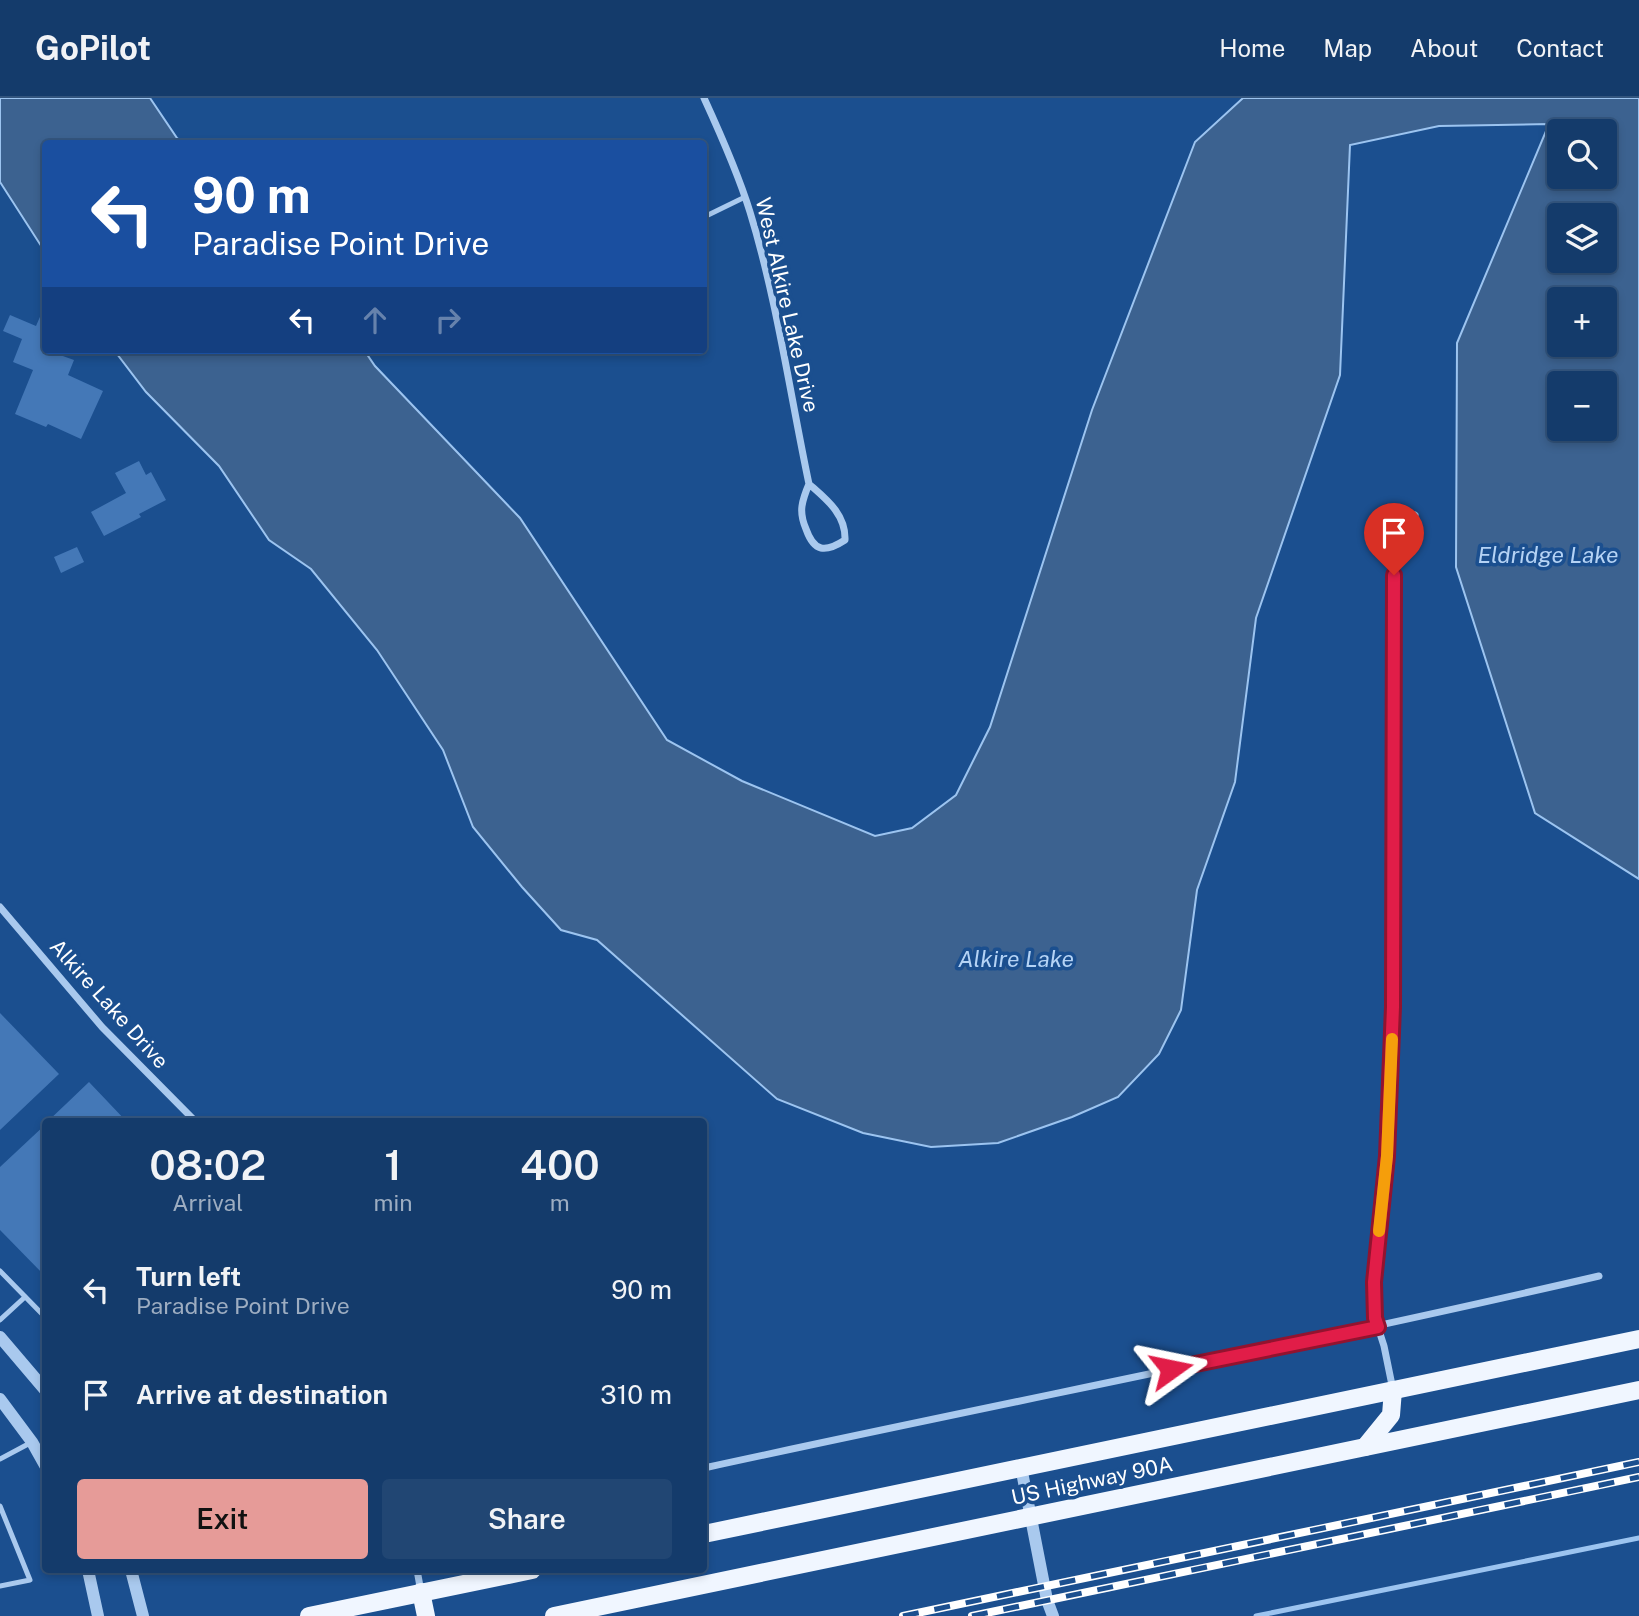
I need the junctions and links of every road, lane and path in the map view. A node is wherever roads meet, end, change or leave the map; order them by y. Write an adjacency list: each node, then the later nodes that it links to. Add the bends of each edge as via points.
1 (704, 98): 2 (street, West Alkire Lake Drive)
2 (745, 197): 3 (lane); 4 (street, West Alkire Lake Drive)
3 (707, 215)
4 (809, 484): 4 (street, West Alkire Lake Drive, via 801,509 805,526 820,549 834,547 845,540 840,517)
5 (1415, 515): 13 (street, via 1394,550 1393,1007 1387,1156 1374,1282)
6 (0, 907): 7 (street, Alkire Lake Drive, via 102,1027)
7 (192, 1118)
8 (0, 1271): 10 (lane)
9 (1599, 1276): 13 (street)
10 (25, 1297): 11 (lane); 12 (lane)
11 (42, 1314)
12 (0, 1320)
13 (1378, 1327): 17 (street); 24 (street)
14 (0, 1338): 16 (street)
15 (1639, 1339): 17 (main road, US Highway 90A)
16 (42, 1386)
17 (1393, 1390): 21 (main road, via 1391,1415); 25 (main road, US Highway 90A)
18 (1639, 1390): 21 (main road, US Highway 90A)
19 (0, 1399): 20 (street)
20 (32, 1442): 22 (lane); 23 (street)
21 (1365, 1447): 27 (main road, US Highway 90A)
22 (0, 1459)
23 (42, 1460)
24 (707, 1467)
25 (1021, 1467): 27 (street); 28 (main road, US Highway 90A)
26 (0, 1506): 33 (lane, via 30,1580)
27 (1030, 1517): 39 (main road, US Highway 90A); 40 (street)
28 (707, 1533)
29 (89, 1573): 35 (street)
30 (132, 1573): 36 (street)
31 (417, 1573): 34 (street)
32 (517, 1573): 34 (main road)
33 (0, 1586)
34 (421, 1592): 37 (main road); 38 (main road)
35 (98, 1616)
36 (143, 1616)
37 (309, 1616)
38 (426, 1616)
39 (554, 1616)
40 (1053, 1616)

